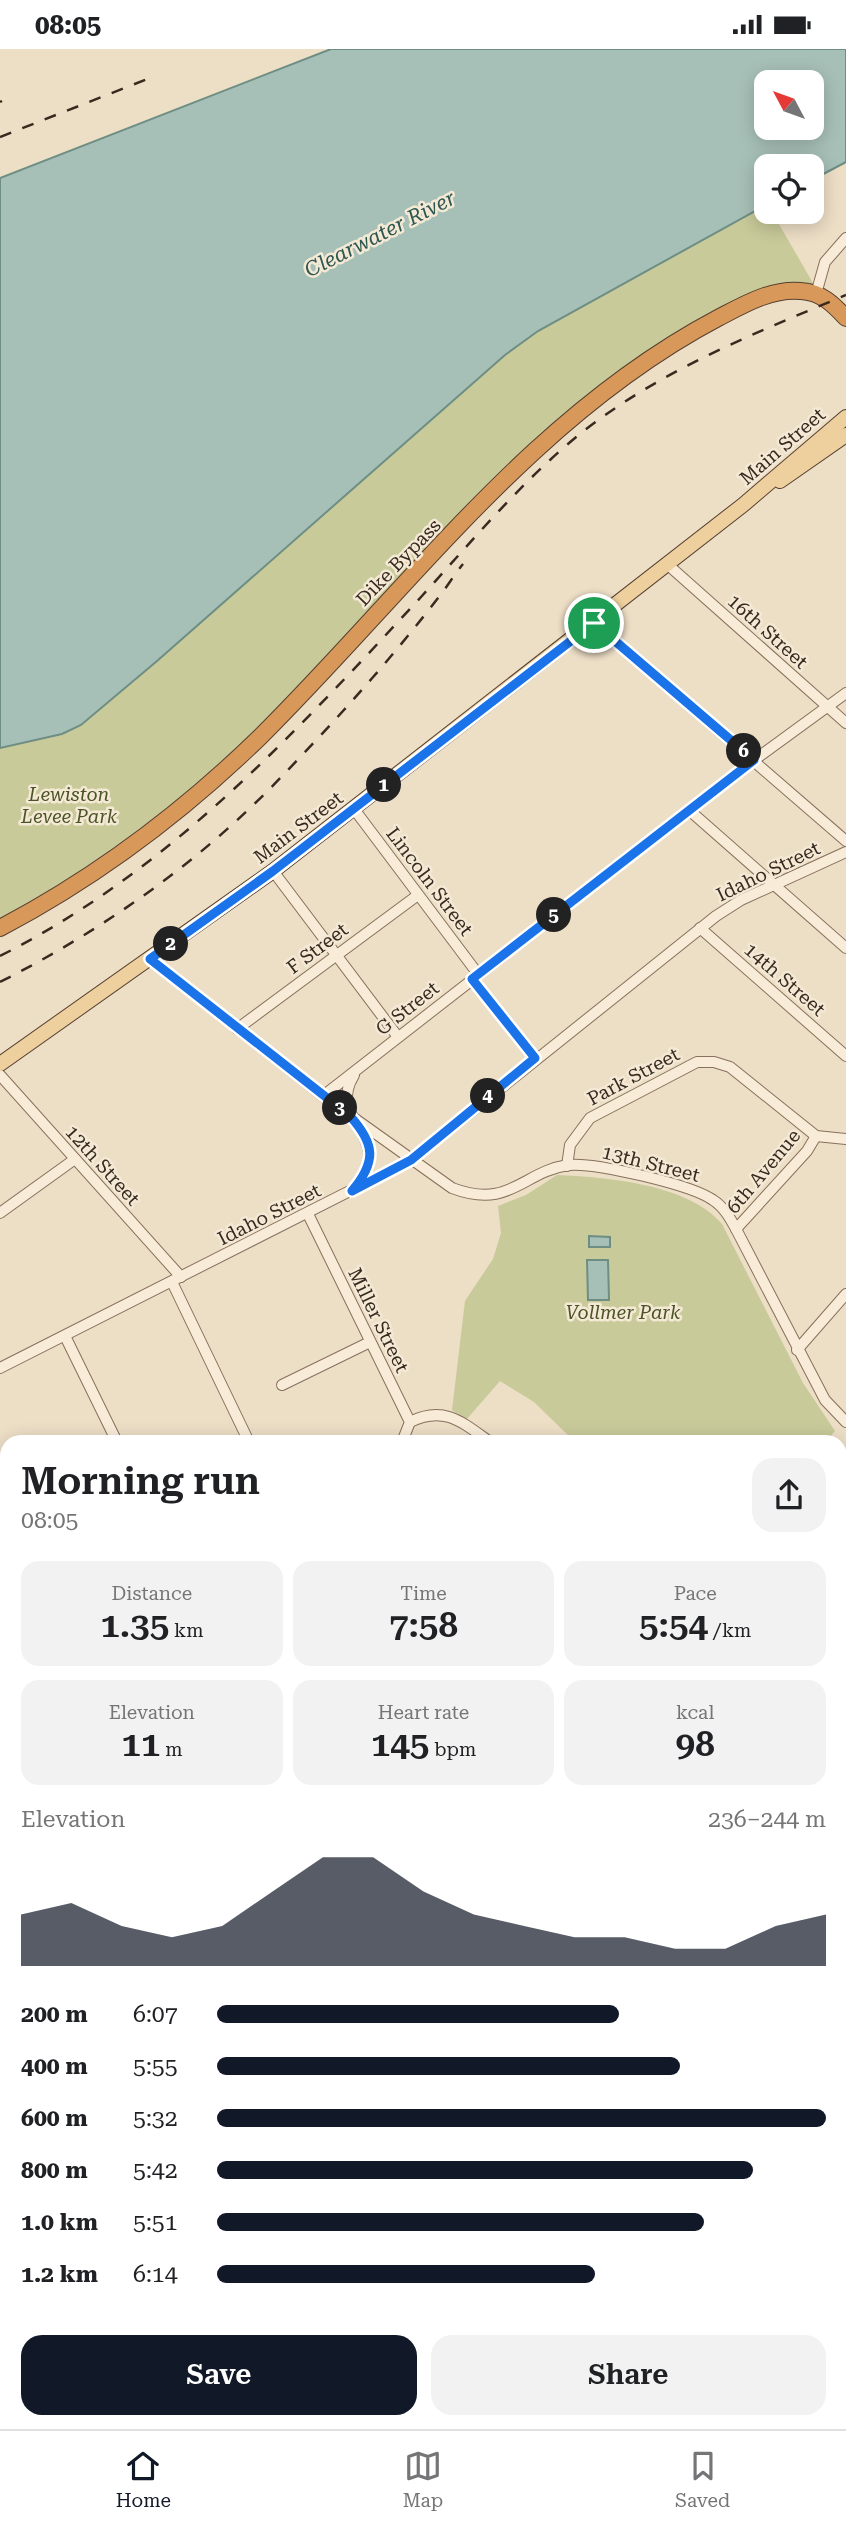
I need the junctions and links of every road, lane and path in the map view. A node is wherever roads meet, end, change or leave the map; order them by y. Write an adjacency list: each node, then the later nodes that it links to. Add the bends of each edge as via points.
1 (846, 238): 2 (street, via 825,262)
2 (816, 294): 3 (highway); 20 (highway, Dike Bypass, via 786,291 752,302 674,342 600,393 529,455 260,736 206,786 124,851)
3 (843, 313)
4 (846, 417): 6 (main road, Main Street)
5 (846, 435): 6 (main road, Main Street)
6 (743, 505): 7 (main road, Main Street)
7 (667, 564): 8 (main road, Main Street); 10 (street, 16th Street)
8 (594, 623): 12 (street); 13 (main road, Main Street)
9 (846, 694): 10 (street, G Street)
10 (826, 705): 11 (street, 16th Street); 12 (street, G Street)
11 (846, 723)
12 (754, 760): 14 (street, G Street); 15 (street)
13 (354, 809): 17 (main road, Main Street); 19 (street, Lincoln Street)
14 (689, 810): 18 (street); 25 (street, G Street)
15 (846, 841)
16 (846, 852): 18 (street, Idaho Street)
17 (273, 871): 23 (street); 24 (main road, Main Street)
18 (774, 885): 21 (street, Idaho Street, via 730,906); 22 (street)
19 (418, 895): 23 (street, F Street); 25 (street, Lincoln Street)
20 (0, 928)
21 (700, 929): 28 (street, 14th Street); 29 (street, Idaho Street)
22 (846, 947)
23 (336, 955): 26 (street, F Street); 27 (street)
24 (150, 959): 26 (street, 13th Street); 30 (main road, Main Street)
25 (475, 977): 27 (street, G Street); 29 (street, Lincoln Street)
26 (237, 1029): 33 (street, 13th Street)
27 (398, 1037): 31 (street, G Street)
28 (846, 1056)
29 (535, 1058): 38 (street, Idaho Street)
30 (0, 1064)
31 (358, 1068): 33 (street, G Street); 34 (street, via 346,1093)
32 (0, 1075): 37 (street, 12th Street)
33 (323, 1096): 34 (street, 13th Street)
34 (350, 1116): 38 (street, 13th Street); 40 (street, via 365,1135 371,1157)
35 (816, 1136): 36 (street); 39 (street, Park Street, via 738,1071 722,1063 697,1062 590,1118 570,1146); 43 (street, 6th Avenue)
36 (846, 1139)
37 (75, 1159): 41 (street); 44 (street, 12th Street)
38 (411, 1160): 39 (street, 13th Street, via 452,1188 486,1195 512,1190); 40 (street, Idaho Street)
39 (567, 1165): 43 (street, 13th Street, via 597,1166 697,1192 722,1207)
40 (352, 1191): 42 (street, Idaho Street)
41 (0, 1213)
42 (308, 1214): 44 (street, Idaho Street); 47 (street, Miller Street)
43 (736, 1229): 48 (street, 13th Street)
44 (176, 1280): 46 (street, Idaho Street); 54 (street, 12th Street)
45 (846, 1294): 48 (street)
46 (65, 1336): 49 (street, Idaho Street); 53 (street)
47 (370, 1342): 50 (street); 51 (street, Miller Street)
48 (797, 1350): 52 (street, 13th Street, via 825,1400)
49 (0, 1368)
50 (282, 1385)
51 (410, 1422): 55 (street); 56 (street, via 441,1413)
52 (846, 1422)
53 (114, 1435)
54 (246, 1435)
55 (405, 1435)
56 (477, 1435)

